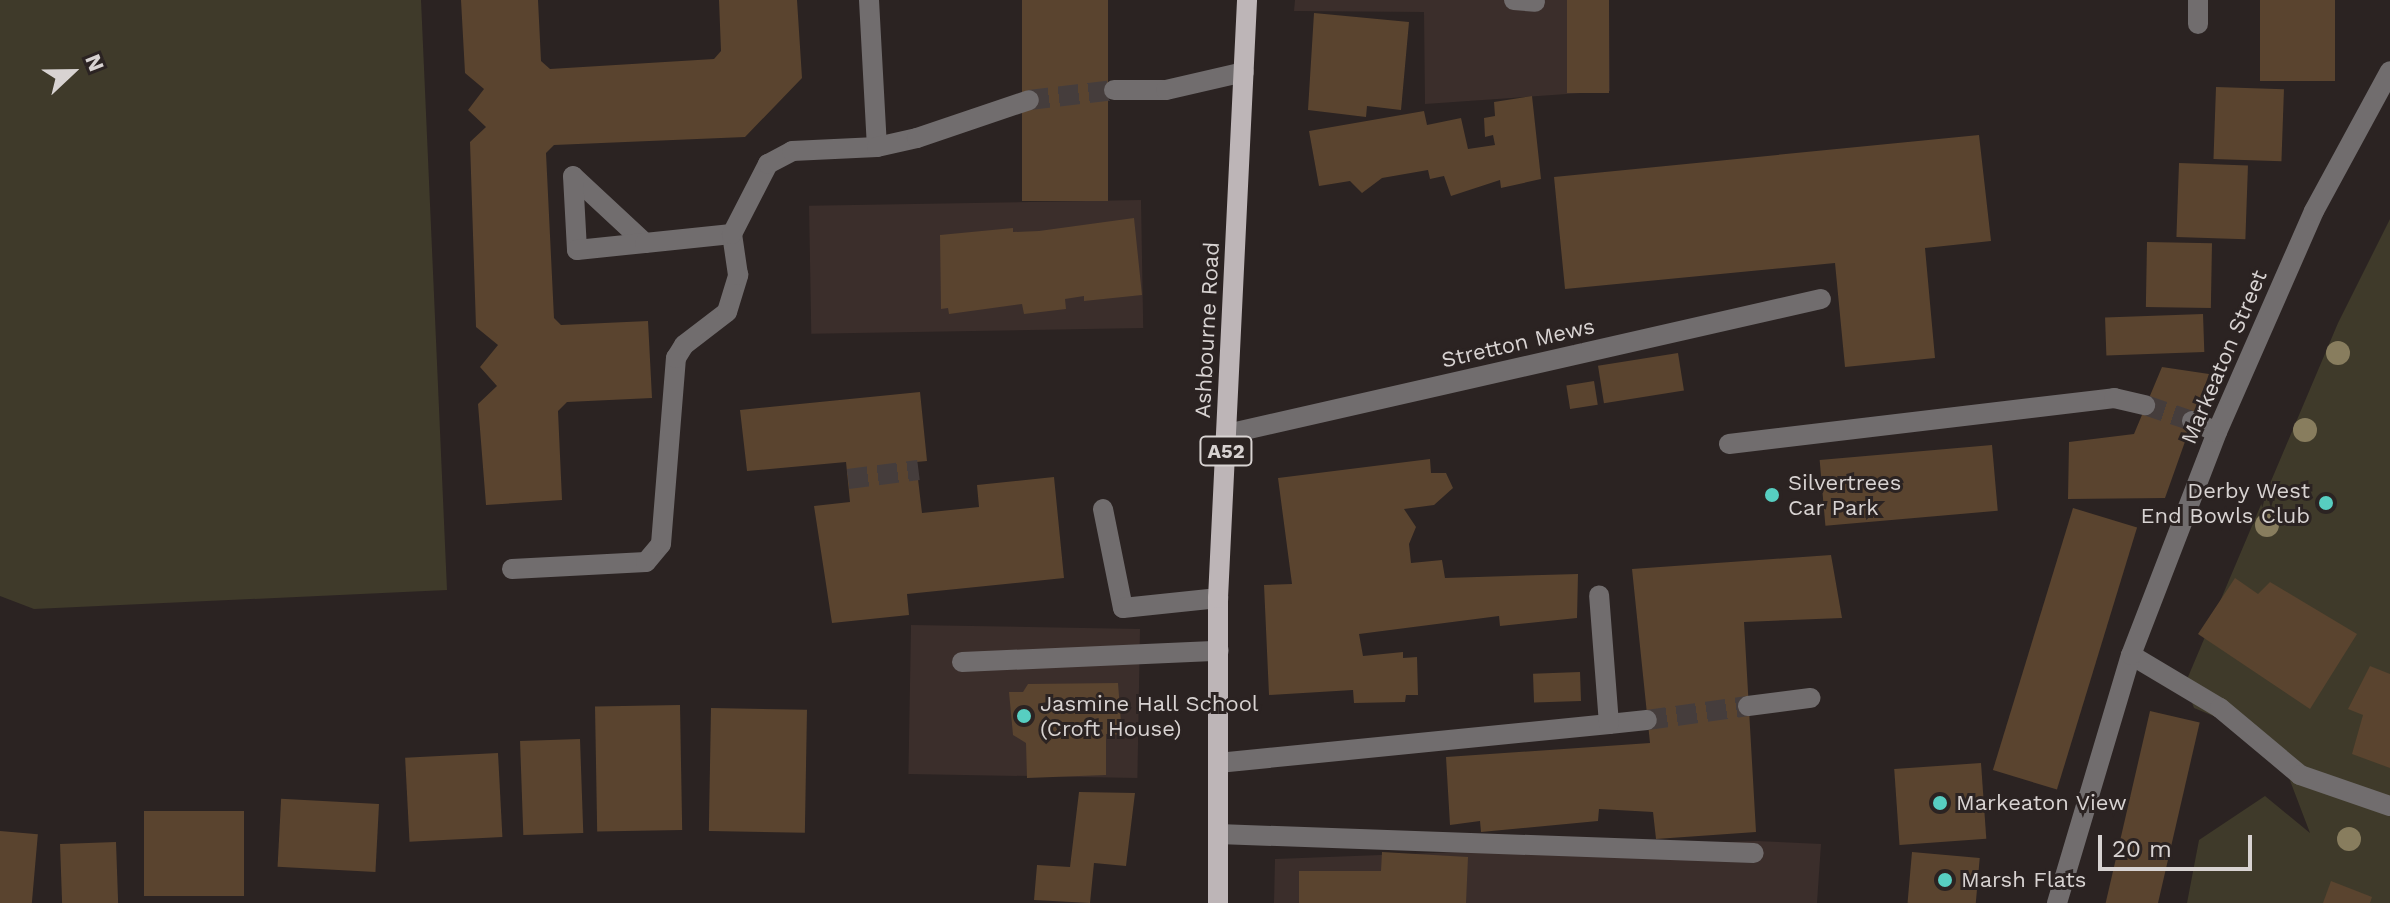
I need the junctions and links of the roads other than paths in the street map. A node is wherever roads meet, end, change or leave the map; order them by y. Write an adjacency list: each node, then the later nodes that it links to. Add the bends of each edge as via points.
1 (869, 0): 9 (street)
2 (1247, 0): 6 (main road, Ashbourne Road / A52)
3 (2198, 0): 4 (street)
4 (2198, 24)
5 (2390, 71): 15 (street, Markeaton Street, via 2314,211)
6 (1244, 72): 7 (street, via 1166,90); 16 (main road, Ashbourne Road / A52)
7 (1114, 90)
8 (1029, 100): 9 (street)
9 (877, 147): 10 (street, via 807,149 768,164)
10 (732, 234): 11 (street); 19 (street, via 738,275 727,312 684,345 676,358 661,544 646,562)
11 (645, 243)
12 (1821, 299): 16 (street, Stretton Mews)
13 (2145, 405): 17 (street, via 2114,398)
14 (2192, 421): 15 (street)
15 (2217, 432): 23 (street, Markeaton Street)
16 (1227, 434): 21 (main road, Ashbourne Road / A52)
17 (1729, 444)
18 (1103, 509): 21 (street, via 1123,608)
19 (512, 569)
20 (1599, 595): 28 (street)
21 (1218, 598): 22 (main road, Ashbourne Road / A52)
22 (1219, 651): 24 (street); 29 (main road, Ashbourne Road / A52)
23 (2131, 655): 30 (street, via 2220,708 2300,775); 34 (street, Markeaton Street)
24 (962, 662)
25 (1810, 698): 26 (street)
26 (1748, 706)
27 (1647, 720): 28 (street)
28 (1609, 724): 29 (street)
29 (1218, 763): 31 (main road, Ashbourne Road / A52)
30 (2390, 806)
31 (1218, 834): 32 (street); 33 (main road, Ashbourne Road / A52)
32 (1754, 853)
33 (1218, 903)
34 (2057, 903)

